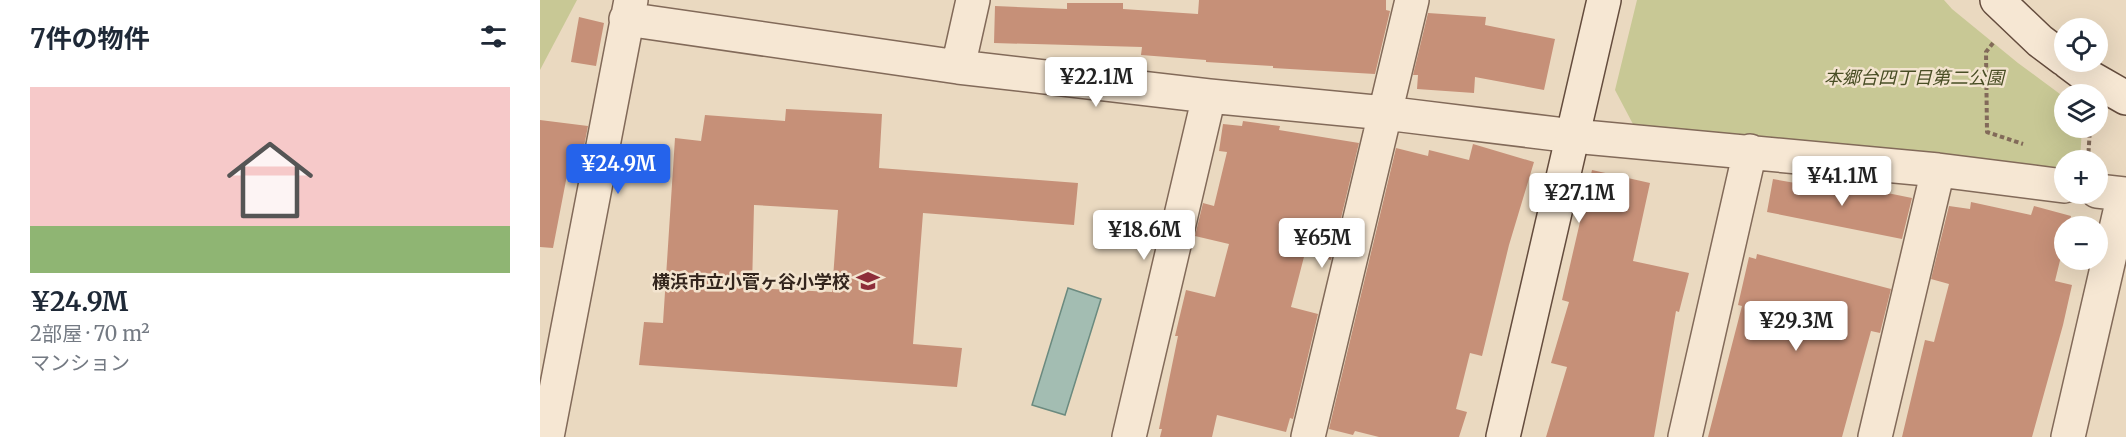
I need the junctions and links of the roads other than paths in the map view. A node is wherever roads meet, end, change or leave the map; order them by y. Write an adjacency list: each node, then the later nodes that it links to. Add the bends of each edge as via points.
1 (973, 0): 7 (street)
2 (1412, 0): 11 (street)
3 (1604, 0): 12 (street)
4 (1997, 0): 6 (street)
5 (628, 10): 7 (street); 17 (street)
6 (2054, 51)
7 (958, 67): 9 (street)
8 (2081, 72): 10 (street)
9 (1209, 96): 11 (street); 18 (street)
10 (2126, 98)
11 (1385, 113): 12 (street); 19 (street)
12 (1573, 136): 13 (street); 20 (street)
13 (1750, 151): 14 (street); 21 (street)
14 (1938, 170): 15 (street); 22 (street)
15 (2054, 185)
16 (2108, 192): 23 (street, via 2124,194)
17 (547, 437)
18 (1128, 437)
19 (1308, 437)
20 (1503, 437)
21 (1685, 437)
22 (1875, 437)
23 (2068, 437)

